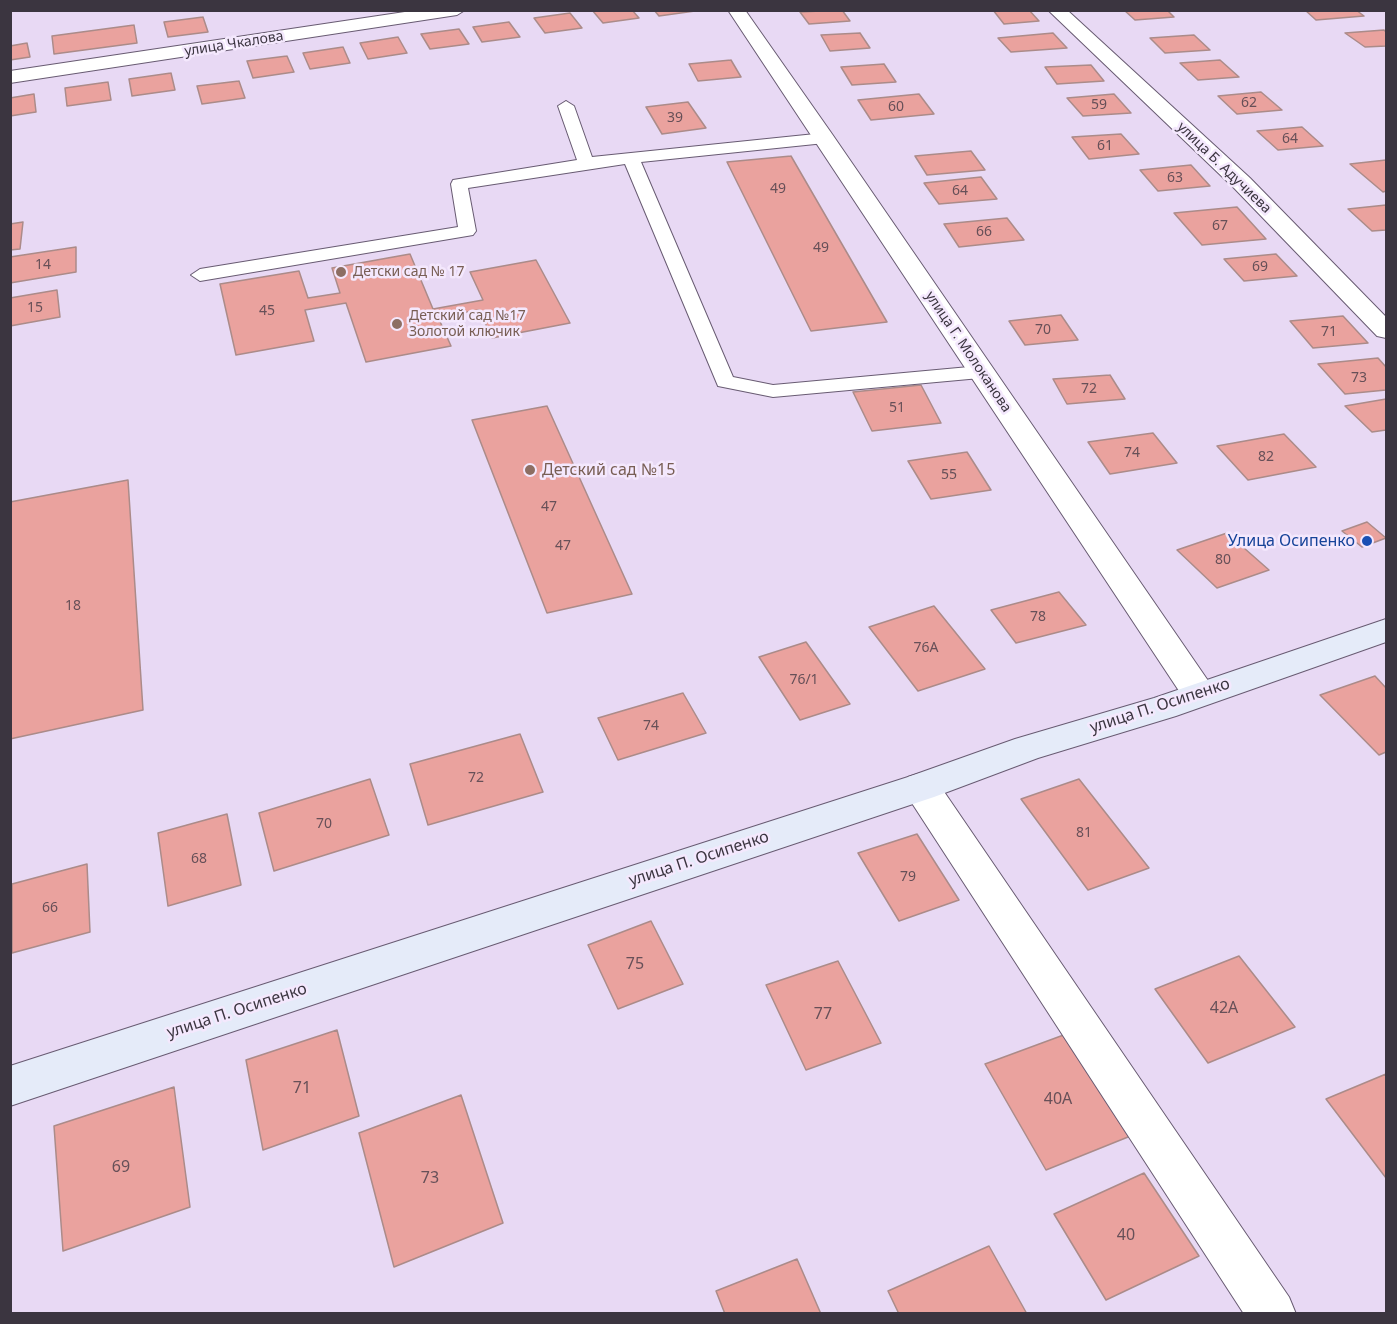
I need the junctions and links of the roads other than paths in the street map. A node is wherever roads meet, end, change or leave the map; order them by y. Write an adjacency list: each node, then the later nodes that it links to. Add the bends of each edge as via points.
1 (457, 10): 4 (street, улица Чкалова)
2 (736, 10): 7 (street, улица Г. Молоканова)
3 (1056, 10): 11 (street, улица Б. Адучиева, via 1242,183)
4 (430, 12): 5 (street, улица Чкалова)
5 (10, 77)
6 (566, 106): 9 (lane)
7 (825, 138): 8 (lane); 12 (street, улица Г. Молоканова)
8 (631, 158): 9 (lane); 12 (lane, via 725,382 772,391)
9 (586, 163): 10 (lane, via 459,184 467,231)
10 (200, 275)
11 (1386, 331)
12 (980, 372): 14 (street, улица Г. Молоканова)
13 (1386, 630): 14 (main road, улица П. Осипенко)
14 (1199, 694): 15 (main road, улица П. Осипенко, via 1027,748)
15 (921, 787): 16 (main road, улица П. Осипенко); 17 (street)
16 (10, 1086)
17 (1272, 1314)

